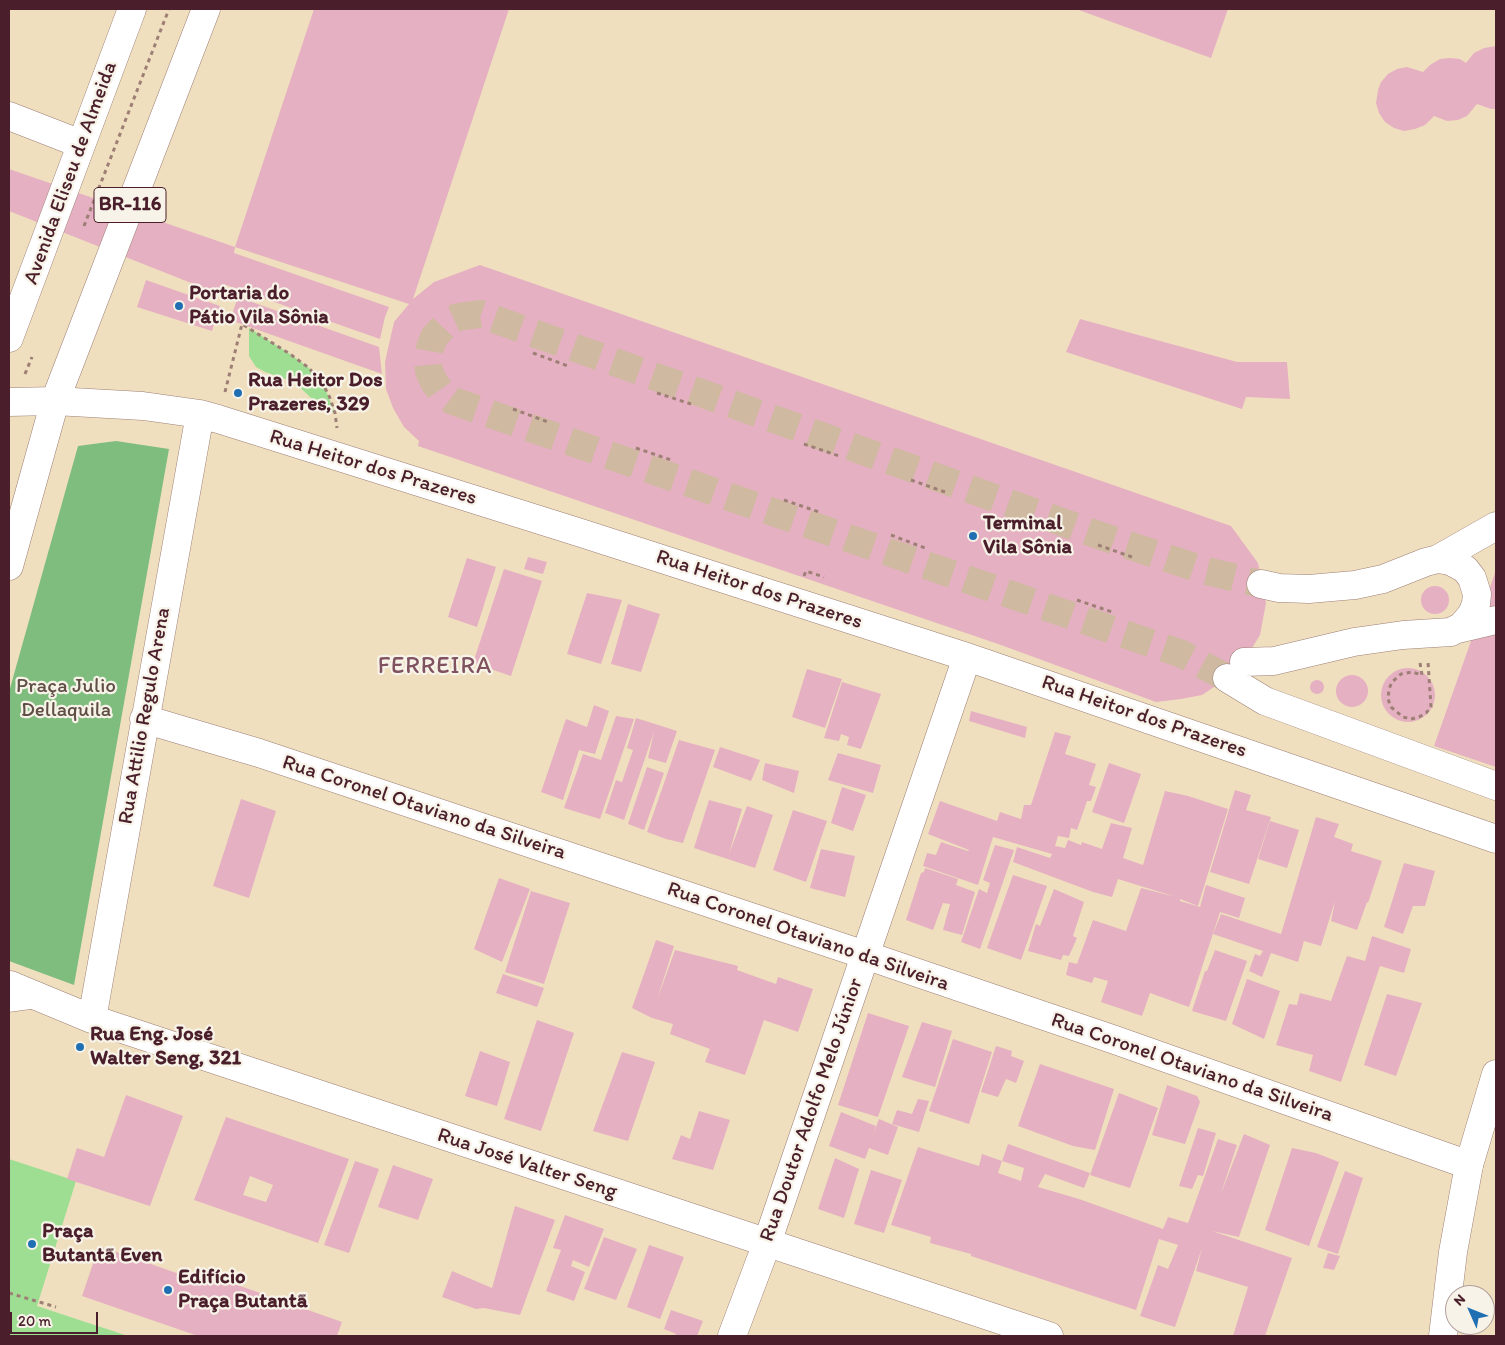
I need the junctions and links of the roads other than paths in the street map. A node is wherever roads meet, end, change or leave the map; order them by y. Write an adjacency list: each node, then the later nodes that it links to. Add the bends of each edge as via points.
1 (132, 9): 4 (main road, Avenida Eliseu de Almeida / BR-116)
2 (206, 9): 6 (main road, BR-116)
3 (9, 116): 4 (main road)
4 (81, 144): 5 (main road, Avenida Eliseu de Almeida / BR-116)
5 (9, 338)
6 (55, 401): 7 (main road, Rua Heitor dos Prazeres); 8 (main road, Rua Heitor dos Prazeres, via 143,406); 11 (main road, BR-116)
7 (12, 402)
8 (209, 417): 15 (main road, Rua Heitor dos Prazeres); 16 (main road, Rua Attilio Regulo Arena)
9 (1496, 526): 10 (main road)
10 (1438, 559): 12 (main road, via 1383,579 1355,585 1309,589); 14 (main road, via 1450,560 1461,566 1475,585 1476,604 1472,614 1466,623)
11 (9, 566)
12 (1261, 584)
13 (1496, 620): 14 (main road)
14 (1454, 630): 17 (main road, via 1374,639 1235,670 1265,701)
15 (967, 657): 18 (main road, Rua Heitor dos Prazeres); 19 (main road, Rua Doutor Adolfo Melo Júnior)
16 (144, 719): 19 (main road, Rua Coronel Otaviano da Silveira, via 259,753); 21 (main road, Rua Attilio Regulo Arena)
17 (1496, 786)
18 (1496, 839)
19 (865, 955): 23 (main road, Rua Coronel Otaviano da Silveira); 24 (main road, Rua Doutor Adolfo Melo Júnior)
20 (16, 992): 21 (main road, Rua José Valter Seng)
21 (92, 1019): 24 (main road, Rua José Valter Seng)
22 (1496, 1074): 23 (main road)
23 (1469, 1164): 27 (main road, via 1453,1252)
24 (767, 1244): 25 (main road, Rua Doutor Adolfo Melo Júnior); 26 (main road, Rua José Valter Seng)
25 (732, 1336)
26 (1049, 1336)
27 (1443, 1336)

